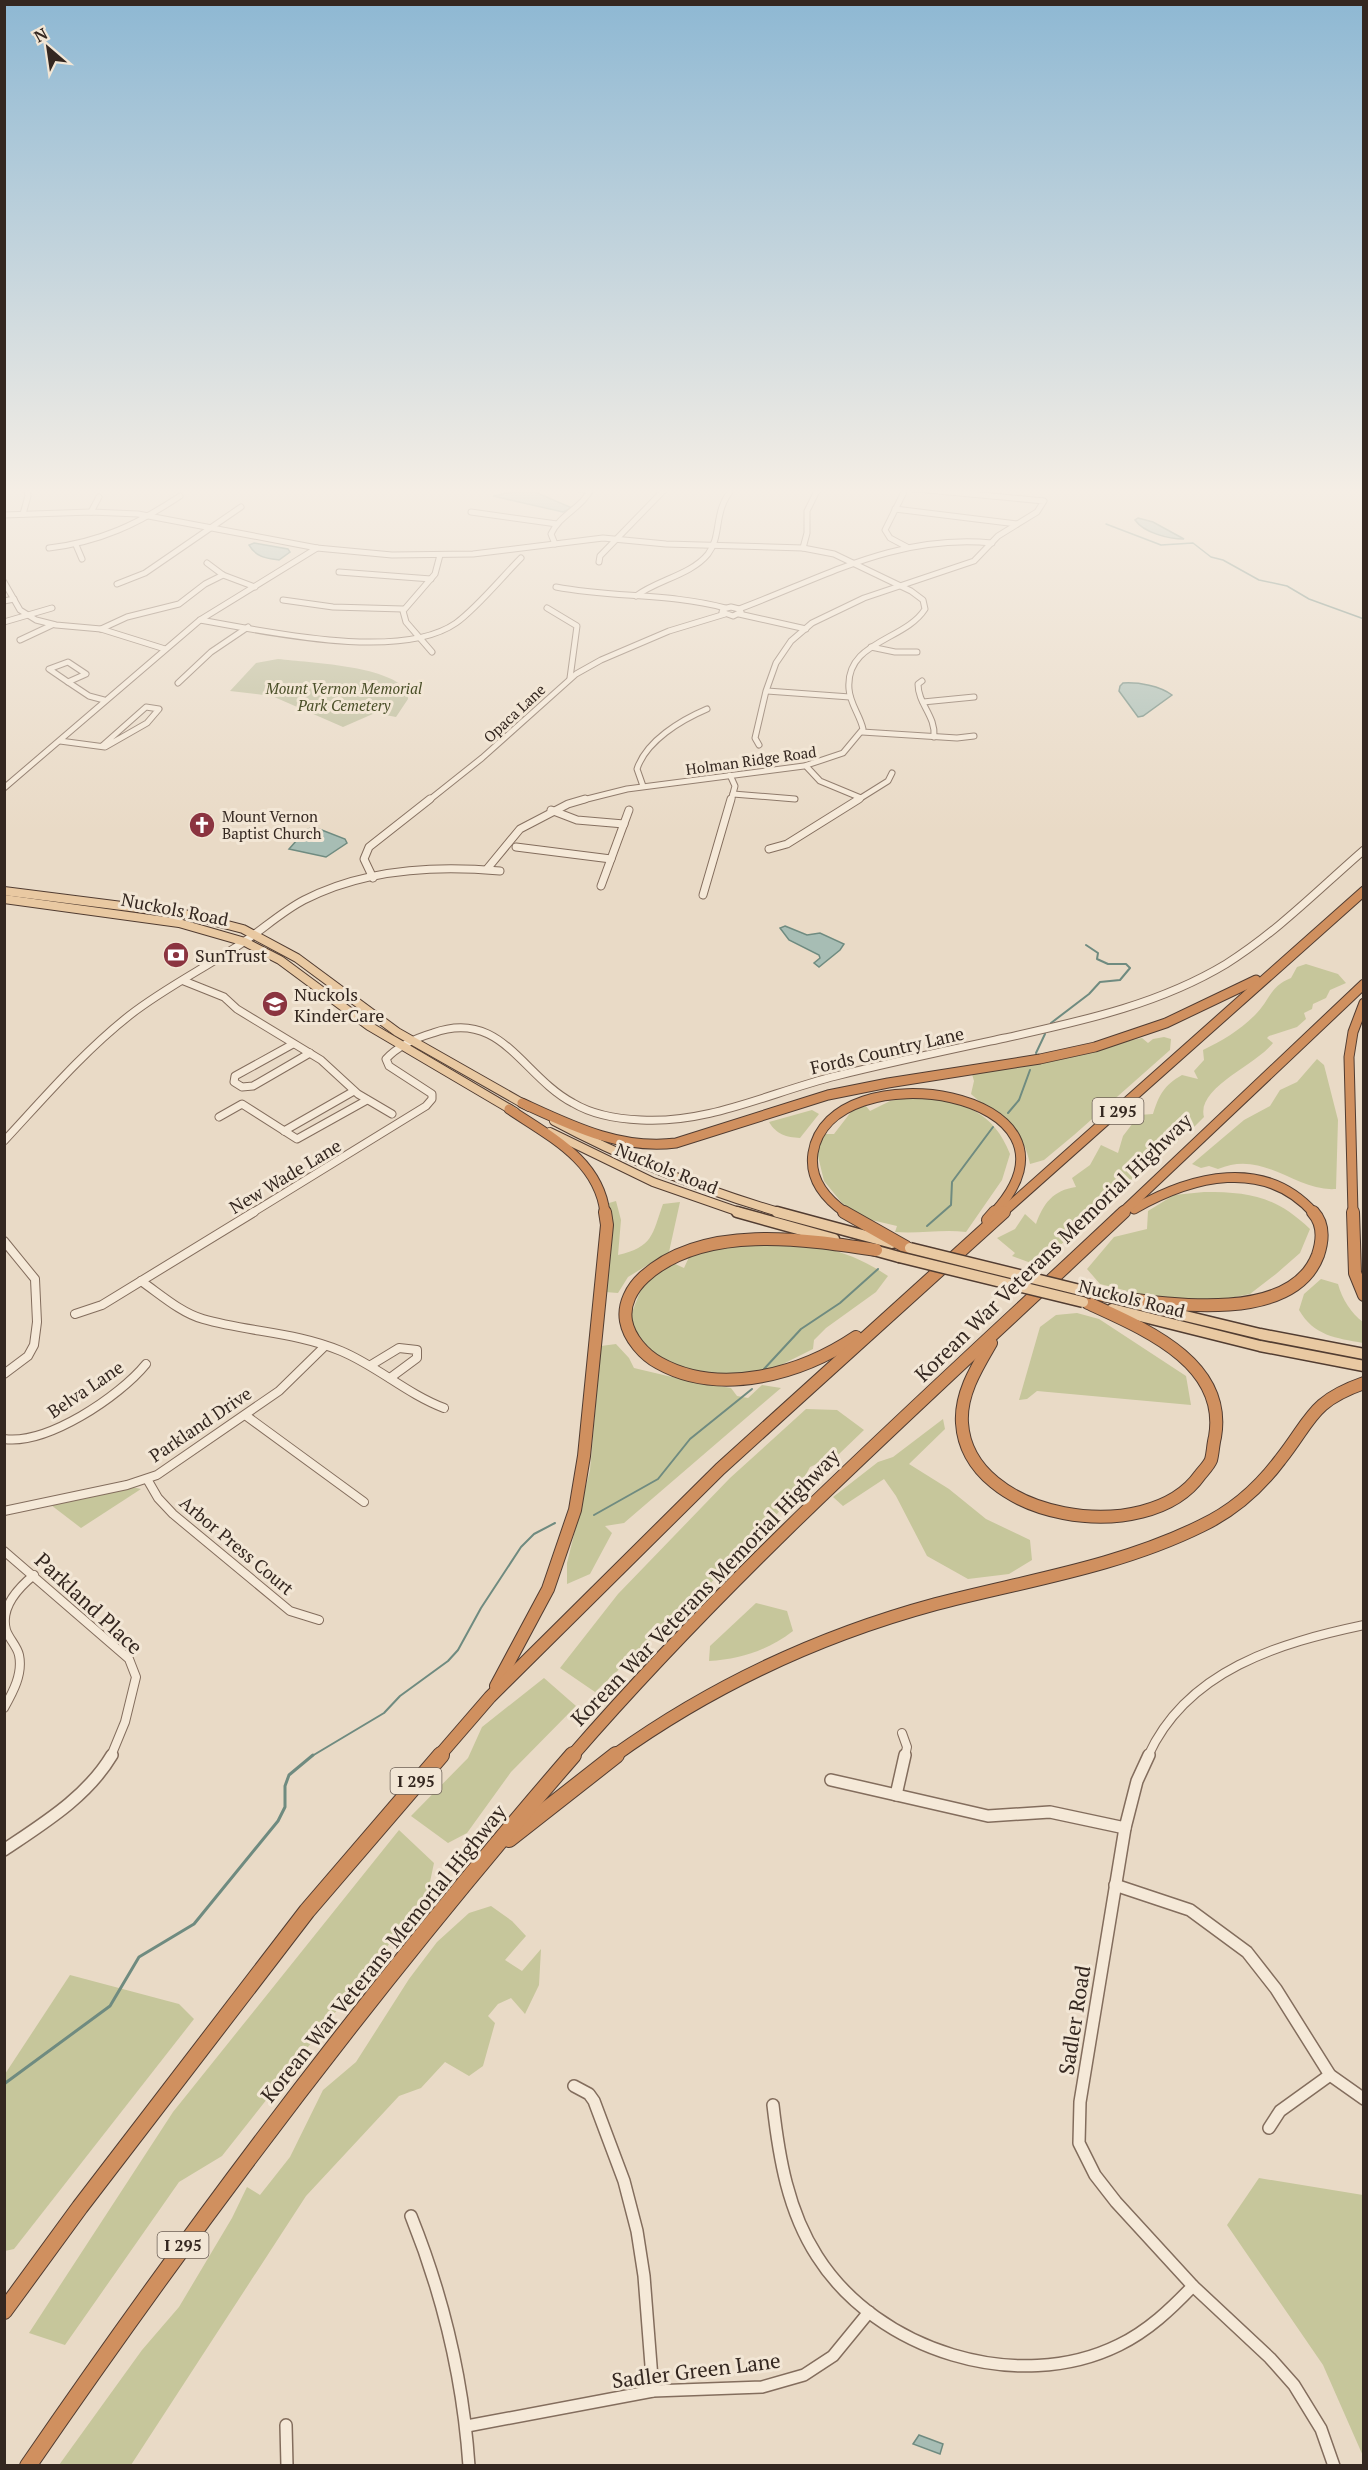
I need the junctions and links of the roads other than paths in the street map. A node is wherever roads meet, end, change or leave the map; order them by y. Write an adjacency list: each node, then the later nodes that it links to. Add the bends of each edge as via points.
1 (16, 602): 16 (street)
2 (181, 602): 21 (street, via 127,617)
3 (230, 602): 17 (street)
4 (300, 602): 13 (street)
5 (410, 602): 13 (street)
6 (477, 602): 23 (street, via 444,630)
7 (701, 602): 14 (street)
8 (761, 602): 15 (street)
9 (858, 602): 22 (street)
10 (924, 602): 25 (street, via 924,614 914,623)
11 (52, 608): 16 (street)
12 (547, 608): 29 (street, via 578,627)
13 (404, 609): 23 (street, via 406,622)
14 (725, 611): 15 (street); 29 (street, Opaca Lane, via 601,660)
15 (739, 611): 22 (street)
16 (26, 615): 18 (street); 19 (street)
17 (200, 620): 20 (street); 26 (street)
18 (4, 622)
19 (52, 625): 21 (street); 24 (street)
20 (248, 627): 23 (street, via 362,642); 32 (street, via 211,652)
21 (101, 629): 26 (street)
22 (806, 629): 33 (street, via 780,656)
23 (418, 636): 27 (street)
24 (20, 640)
25 (871, 647): 28 (street); 34 (street, via 852,669)
26 (165, 649): 36 (street)
27 (432, 652)
28 (917, 652)
29 (570, 678): 62 (street, Opaca Lane, via 482,758 369,847 363,862)
30 (922, 681): 37 (street, via 917,688)
31 (67, 682): 31 (street, via 49,669 49,668 68,662 86,674); 36 (street)
32 (178, 683)
33 (767, 691): 34 (street); 43 (street, via 754,738)
34 (850, 697): 39 (street)
35 (974, 697): 37 (street)
36 (104, 700): 42 (street)
37 (923, 702): 41 (street, via 935,720)
38 (707, 709): 48 (street, via 692,715 643,754 637,769)
39 (862, 732): 41 (street); 45 (street, Holman Ridge Road, via 846,752)
40 (974, 736): 41 (street)
41 (934, 737)
42 (60, 741): 44 (street); 49 (street)
43 (759, 745)
44 (102, 746): 44 (street, via 147,723 159,709 146,707)
45 (806, 766): 47 (street, Holman Ridge Road); 51 (street, via 820,781)
46 (892, 773): 51 (street, via 890,780)
47 (730, 775): 48 (street, Holman Ridge Road); 50 (street, via 735,786)
48 (643, 786): 53 (street, Holman Ridge Road, via 582,798)
49 (4, 788)
50 (733, 795): 52 (street); 66 (street)
51 (861, 798): 57 (street, via 787,844)
52 (795, 799)
53 (551, 810): 55 (street, via 577,820); 60 (street, Holman Ridge Road, via 513,833 497,850)
54 (629, 810): 55 (street)
55 (624, 824): 59 (street)
56 (516, 847): 59 (street)
57 (769, 849)
58 (1364, 850): 74 (street, Fords Country Lane, via 1236,957 1167,993 1100,1016 804,1083 698,1116 636,1120 585,1109 552,1090 500,1038 482,1028 449,1026)
59 (612, 859): 63 (street)
60 (487, 869): 61 (street); 62 (street, via 428,869)
61 (500, 871)
62 (373, 878): 68 (street, via 312,896)
63 (601, 886)
64 (4, 891): 68 (main road, Nuckols Road, via 186,915)
65 (1364, 891): 70 (highway, I 295)
66 (703, 895)
67 (4, 899): 69 (main road, Nuckols Road, via 186,924)
68 (256, 934): 69 (street); 74 (main road, Nuckols Road, via 293,954)
69 (245, 942): 71 (street); 76 (main road, Nuckols Road, via 280,960)
70 (1269, 973): 80 (highway, via 1186,1016 1112,1042 1028,1061 839,1092 673,1144 600,1139); 89 (highway, I 295)
71 (184, 981): 75 (street, via 220,995); 85 (street, via 131,1014 96,1045)
72 (1364, 984): 88 (highway, Korean War Veterans Memorial Highway / I 295)
73 (1364, 1003): 92 (highway, via 1353,1032 1348,1084 1355,1273)
74 (413, 1041): 76 (street, Fords Country Lane); 80 (main road, Nuckols Road)
75 (293, 1044): 77 (street); 77 (street, via 235,1076 234,1082 242,1087 253,1086)
76 (402, 1047): 81 (main road, Nuckols Road); 91 (street, New Wade Lane, via 388,1056 387,1064 429,1090 433,1096 430,1102)
77 (310, 1053): 78 (street)
78 (354, 1091): 79 (street); 84 (street)
79 (366, 1100): 82 (street); 84 (street, via 297,1139)
80 (522, 1103): 87 (main road, Nuckols Road, via 588,1140 681,1182 754,1207)
81 (509, 1109): 90 (main road, Nuckols Road, via 591,1154 667,1188 737,1213); 115 (highway, via 587,1165 600,1186 607,1225 575,1510 548,1588)
82 (392, 1114)
83 (219, 1117): 84 (street, via 242,1104)
84 (284, 1131)
85 (4, 1141)
86 (4, 1241): 102 (street, via 34,1279 37,1322 28,1356)
87 (908, 1247): 89 (highway, via 857,1222 830,1200 814,1175 812,1152 824,1127 848,1108 888,1095 924,1093 959,1099 986,1110 1010,1129 1021,1153 1015,1187); 93 (main road, Nuckols Road, bridge)
88 (1088, 1247): 93 (highway, via 1156,1195 1187,1183 1222,1178 1259,1180 1280,1186 1310,1206 1320,1223 1321,1244 1313,1264 1299,1280 1268,1297 1234,1304 1191,1306); 96 (highway, Korean War Veterans Memorial Highway / I 295)
89 (964, 1248): 94 (highway, I 295)
90 (876, 1250): 93 (main road, Nuckols Road, bridge); 94 (highway, via 772,1237 699,1248 658,1267 641,1280 627,1302 627,1328 640,1349 671,1368 706,1377 742,1380 770,1377 810,1364 850,1343)
91 (141, 1281): 95 (street, New Wade Lane, via 102,1305); 97 (street, via 203,1319 287,1334)
92 (1364, 1295)
93 (1091, 1298): 96 (highway, via 1170,1346 1197,1372 1215,1407 1216,1441 1203,1473 1176,1498 1146,1512 1100,1519 1064,1515 1012,1495 980,1466 964,1435 961,1412 972,1377); 98 (main road, Nuckols Road); 101 (main road, Nuckols Road, via 1260,1346)
94 (893, 1310): 115 (highway, I 295, via 680,1507)
95 (75, 1314)
96 (998, 1332): 122 (highway, Korean War Veterans Memorial Highway / I 295, via 730,1588 589,1737)
97 (325, 1346): 100 (street); 106 (street, Parkland Drive, via 296,1377)
98 (1364, 1354)
99 (146, 1364): 107 (street, Belva Lane, via 137,1375 60,1427 17,1442)
100 (371, 1365): 103 (street); 103 (street, via 401,1346 417,1350 417,1358)
101 (1364, 1366)
102 (4, 1374)
103 (390, 1378): 105 (street)
104 (1364, 1383): 122 (highway, via 1322,1401 1310,1412 1270,1473 1235,1506 1206,1524 1155,1548 894,1616 766,1663 637,1737)
105 (444, 1408)
106 (245, 1415): 108 (street, Parkland Drive); 109 (street)
107 (4, 1439)
108 (147, 1479): 110 (street, Parkland Drive); 113 (street, Arbor Press Court, via 173,1514 290,1611)
109 (364, 1502)
110 (4, 1511)
111 (4, 1551): 112 (street, Parkland Place)
112 (34, 1575): 116 (street, via 12,1595 5,1615 6,1630 16,1646 20,1664 16,1684); 121 (street, Parkland Place, via 129,1659 136,1677 113,1752 100,1773 74,1800)
113 (319, 1620)
114 (1364, 1625): 120 (street, Sadler Road, via 1268,1649 1192,1693 1148,1754 1135,1783)
115 (490, 1697): 131 (highway, I 295, via 307,1911)
116 (4, 1708)
117 (902, 1733): 119 (street, via 907,1747)
118 (831, 1780): 119 (street)
119 (896, 1795): 120 (street, via 988,1816 1050,1812)
120 (1125, 1828): 123 (street, Sadler Road)
121 (4, 1850)
122 (484, 1861): 136 (highway, Korean War Veterans Memorial Highway / I 295, via 238,2171)
123 (1116, 1885): 124 (street, via 1190,1910 1247,1952 1276,1989); 130 (street, Sadler Road, via 1080,2102 1079,2143 1095,2175 1116,2202)
124 (1330, 2075): 126 (street); 128 (street, via 1280,2111)
125 (574, 2086): 133 (street, via 594,2101 632,2210)
126 (1364, 2099)
127 (773, 2105): 132 (street, via 778,2155 802,2227 818,2258)
128 (1269, 2128)
129 (411, 2216): 135 (street, via 449,2326)
130 (1193, 2286): 132 (street, via 1160,2320 1106,2351 1031,2368 997,2366 928,2348); 139 (street, Sadler Road, via 1294,2385 1321,2429)
131 (4, 2311)
132 (869, 2313): 133 (street, Sadler Green Lane, via 833,2356 804,2375 762,2387)
133 (653, 2391): 135 (street, Sadler Green Lane)
134 (286, 2426): 137 (street)
135 (467, 2426): 138 (street)
136 (28, 2466)
137 (287, 2466)
138 (470, 2466)
139 (1334, 2466)

